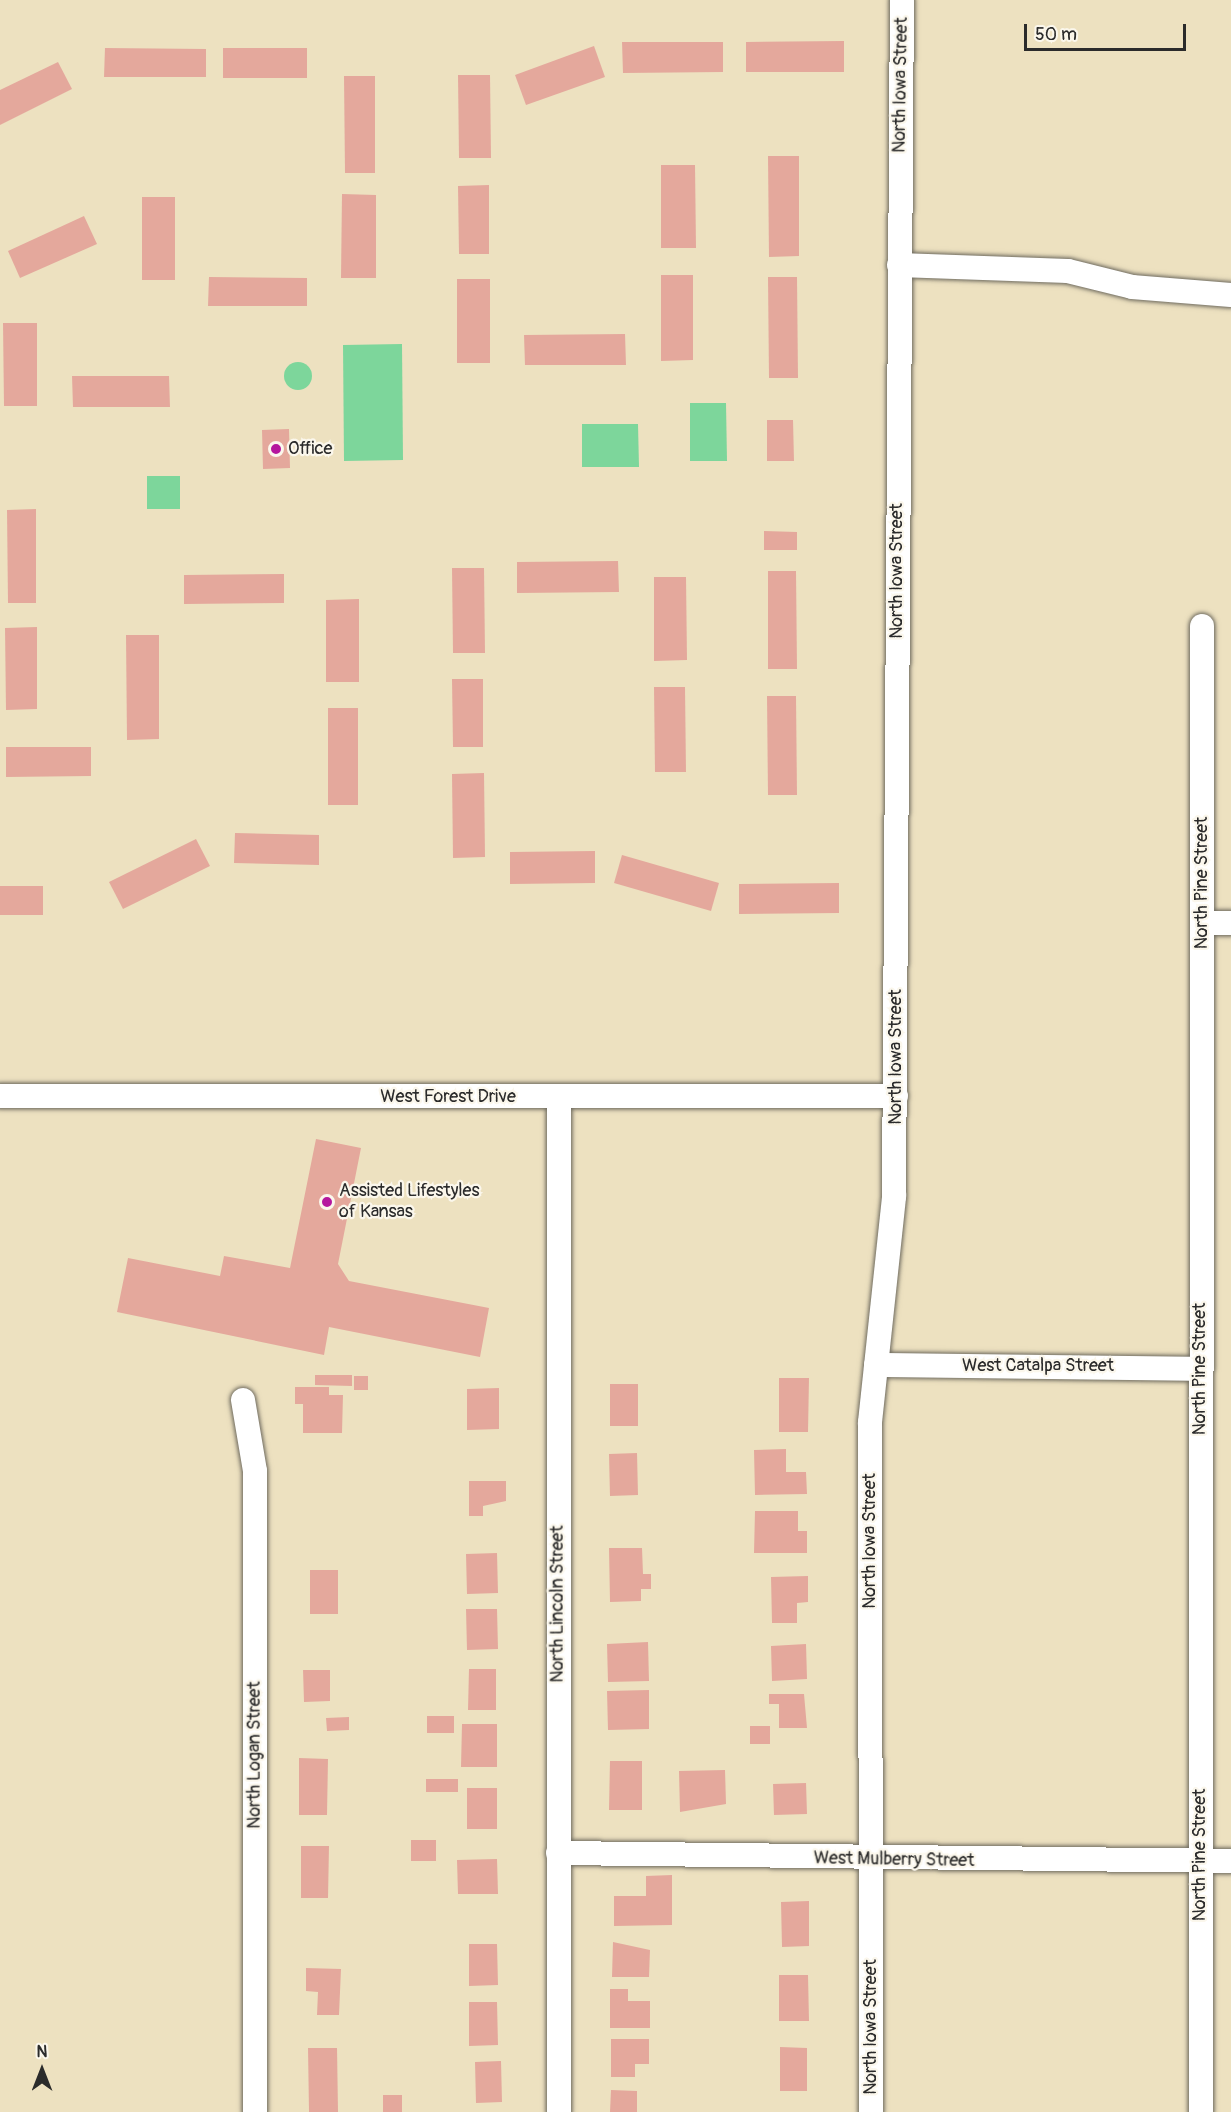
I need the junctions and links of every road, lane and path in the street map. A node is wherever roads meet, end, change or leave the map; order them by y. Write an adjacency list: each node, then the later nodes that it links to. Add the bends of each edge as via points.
1 (902, 0): 2 (street, North Iowa Street)
2 (899, 265): 3 (street, via 1068,271 1132,287); 8 (street, North Iowa Street)
3 (1231, 295)
4 (1202, 626): 5 (street, North Pine Street)
5 (1202, 923): 6 (street); 11 (street, North Pine Street)
6 (1231, 923)
7 (0, 1096): 9 (street, West Forest Drive)
8 (896, 1096): 9 (street, West Forest Drive); 10 (street, North Iowa Street, via 894,1196)
9 (559, 1097): 13 (street, North Lincoln Street)
10 (876, 1365): 11 (street, West Catalpa Street); 14 (street, North Iowa Street, via 870,1422)
11 (1199, 1370): 15 (street, North Pine Street)
12 (243, 1400): 17 (street, North Logan Street, via 255,1471)
13 (558, 1853): 14 (street, West Mulberry Street); 18 (street, North Lincoln Street)
14 (871, 1861): 15 (street, West Mulberry Street); 19 (street, North Iowa Street)
15 (1200, 1861): 16 (street, West Mulberry Street); 20 (street, North Pine Street)
16 (1231, 1861)
17 (255, 2112)
18 (559, 2112)
19 (871, 2112)
20 (1200, 2112)

